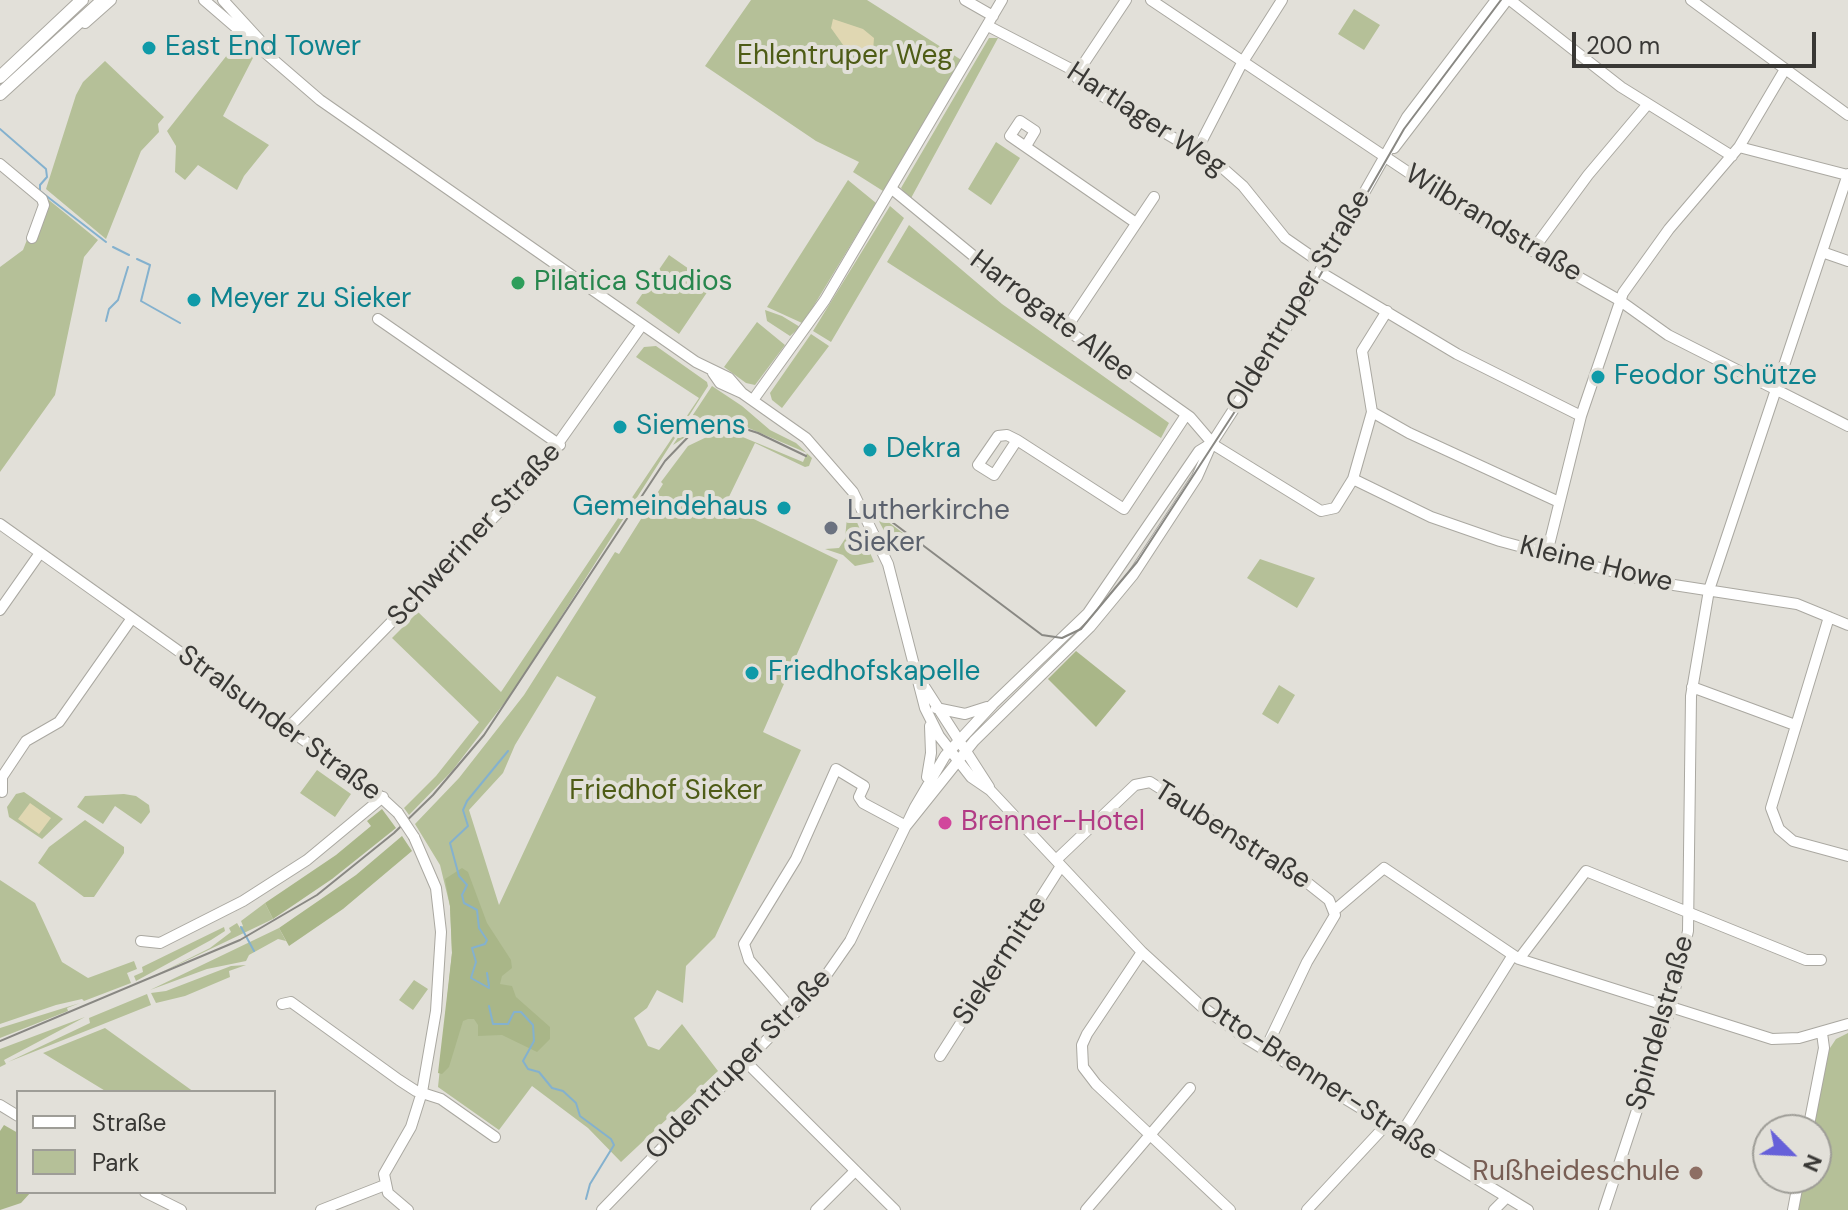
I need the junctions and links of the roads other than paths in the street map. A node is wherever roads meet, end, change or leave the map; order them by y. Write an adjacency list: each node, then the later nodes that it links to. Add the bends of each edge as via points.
1 (82, 0): 20 (main road)
2 (103, 0): 15 (main road)
3 (111, 0): 15 (street)
4 (204, 0): 17 (street, Otto-Brenner-Straße)
5 (223, 0): 17 (street, Otto-Brenner-Straße)
6 (965, 0): 14 (street, Hartlager Weg)
7 (1002, 0): 14 (street)
8 (1126, 0): 19 (street)
9 (1151, 0): 16 (street, Wilbrandstraße)
10 (1282, 0): 16 (street)
11 (1496, 0): 28 (street, Oldentruper Straße, via 1425,91)
12 (1508, 0): 22 (street); 28 (street, Oldentruper Straße)
13 (1691, 0): 18 (street)
14 (990, 21): 19 (street, Hartlager Weg); 31 (street)
15 (76, 28): 21 (main road)
16 (1242, 63): 26 (street); 28 (street, Wilbrandstraße)
17 (282, 67): 42 (street, Otto-Brenner-Straße, via 320,100)
18 (1784, 71): 23 (street); 25 (street)
19 (1076, 75): 26 (street, Hartlager Weg, via 1082,84)
20 (0, 77)
21 (0, 94)
22 (1647, 105): 27 (street); 35 (street)
23 (1848, 115)
24 (1026, 146): 33 (street)
25 (1739, 147): 27 (street); 30 (street)
26 (1196, 152): 38 (street, Hartlager Weg, via 1231,174 1285,238)
27 (1732, 156): 39 (street, via 1654,248)
28 (1384, 158): 35 (street, Wilbrandstraße); 38 (street, Oldentruper Straße)
29 (0, 164): 34 (street, via 42,199)
30 (1848, 174): 36 (street, Spindelstraße)
31 (892, 189): 43 (street, Harrogate Allee); 45 (street, via 806,329)
32 (1154, 197): 33 (street)
33 (1136, 223): 43 (street)
34 (32, 238)
35 (1532, 251): 39 (street, Wilbrandstraße)
36 (1822, 252): 37 (street); 44 (street, Spindelstraße)
37 (1848, 261)
38 (1322, 268): 40 (street, Hartlager Weg); 51 (street, Oldentruper Straße)
39 (1619, 300): 44 (street, Wilbrandstraße, via 1668,335); 48 (street)
40 (1387, 311): 46 (street, via 1362,351); 48 (street, Hartlager Weg, via 1457,354)
41 (378, 319): 52 (street)
42 (642, 325): 45 (street, Otto-Brenner-Straße, via 713,373 725,375); 52 (street, Schweriner Straße)
43 (1065, 330): 47 (street, Harrogate Allee)
44 (1776, 389): 49 (street, Wilbrandstraße); 58 (street, Spindelstraße)
45 (753, 400): 65 (street, Otto-Brenner-Straße, via 817,447 859,502 888,564 917,675)
46 (1372, 412): 53 (street); 54 (street)
47 (1186, 415): 50 (street, via 1124,509); 51 (street, Harrogate Allee)
48 (1581, 416): 54 (street)
49 (1848, 426)
50 (1017, 440)
51 (1212, 443): 53 (street, Harrogate Allee, via 1321,511 1335,508); 64 (street, Oldentruper Straße, via 1199,451 1088,613); 70 (street, Oldentruper Straße, via 1197,477 1116,598)
52 (560, 445): 67 (street, Schweriner Straße)
53 (1353, 479): 57 (street, Kleine Howe, via 1462,530)
54 (1559, 502): 57 (street)
55 (0, 524): 56 (street, Stralsunder Straße)
56 (40, 553): 59 (street); 61 (street, Stralsunder Straße)
57 (1547, 553): 58 (street, Kleine Howe, via 1648,581)
58 (1709, 590): 60 (street, Kleine Howe, via 1797,604); 63 (street, Spindelstraße)
59 (0, 610)
60 (1829, 617): 62 (street, Kleine Howe); 66 (street)
61 (132, 618): 67 (street, Stralsunder Straße); 74 (street, via 59,722 26,741 2,777)
62 (1848, 625)
63 (1692, 687): 66 (street); 80 (street, Spindelstraße)
64 (993, 704): 65 (street, via 965,714); 68 (street, Oldentruper Straße)
65 (932, 711): 68 (street, Otto-Brenner-Straße); 69 (street, Otto-Brenner-Straße); 73 (street)
66 (1795, 725): 77 (street, via 1771,803 1773,820 1793,841)
67 (287, 729): 75 (street, Stralsunder Straße)
68 (957, 741): 69 (street, Oldentruper Straße); 70 (street, Otto-Brenner-Straße)
69 (949, 751): 71 (street, Otto-Brenner-Straße); 73 (street, Oldentruper Straße)
70 (965, 752): 71 (street, Oldentruper Straße); 72 (street, Otto-Brenner-Straße)
71 (957, 761): 72 (street, Otto-Brenner-Straße); 76 (street, Oldentruper Straße)
72 (990, 790): 78 (street, Otto-Brenner-Straße)
73 (923, 791): 76 (street, Oldentruper Straße)
74 (2, 792)
75 (383, 797): 81 (street, via 307,860 243,901 160,943); 94 (street, Stralsunder Straße, bridge, via 414,837 436,888 441,932 436,1011)
76 (906, 826): 87 (street, Oldentruper Straße, via 850,941); 87 (street, via 863,803 859,797 864,786 836,769 796,859 744,944 749,960)
77 (1848, 856)
78 (1058, 863): 79 (street, Taubenstraße, via 1135,785 1150,782 1295,873); 82 (street, Otto-Brenner-Straße); 91 (street, Siekermitte)
79 (1336, 909): 83 (street, Taubenstraße, via 1384,868); 90 (street, Taubenstraße)
80 (1691, 913): 83 (street, via 1586,871); 84 (street, via 1806,960); 86 (street, Spindelstraße)
81 (141, 941)
82 (1142, 952): 90 (street, Otto-Brenner-Straße, via 1201,1006); 98 (street, via 1087,1034 1082,1059 1096,1084)
83 (1516, 957): 86 (street); 97 (street)
84 (1821, 960)
85 (282, 1004): 94 (street, via 291,1002)
86 (1671, 1007): 89 (street, via 1772,1039); 115 (street, Spindelstraße)
87 (795, 1013): 92 (street, Oldentruper Straße)
88 (1848, 1024): 89 (street)
89 (1822, 1033): 95 (street)
90 (1265, 1050): 96 (street, Otto-Brenner-Straße)
91 (940, 1056)
92 (746, 1062): 100 (street); 107 (street, Oldentruper Straße)
93 (1190, 1088): 98 (street)
94 (422, 1092): 99 (street); 101 (street, Stralsunder Straße, via 411,1127 386,1168)
95 (1811, 1114)
96 (1386, 1125): 97 (street, Otto-Brenner-Straße); 112 (street)
97 (1401, 1134): 103 (street, Otto-Brenner-Straße)
98 (1149, 1135): 110 (street); 111 (street)
99 (495, 1137)
100 (855, 1171): 108 (street); 109 (street)
101 (385, 1185): 105 (street); 106 (street)
102 (149, 1194): 104 (street)
103 (1507, 1197): 113 (street); 114 (street, Otto-Brenner-Straße)
104 (181, 1210)
105 (321, 1210)
106 (408, 1210)
107 (602, 1210)
108 (816, 1210)
109 (895, 1210)
110 (1086, 1210)
111 (1230, 1210)
112 (1307, 1210)
113 (1494, 1210)
114 (1528, 1210)
115 (1604, 1210)

